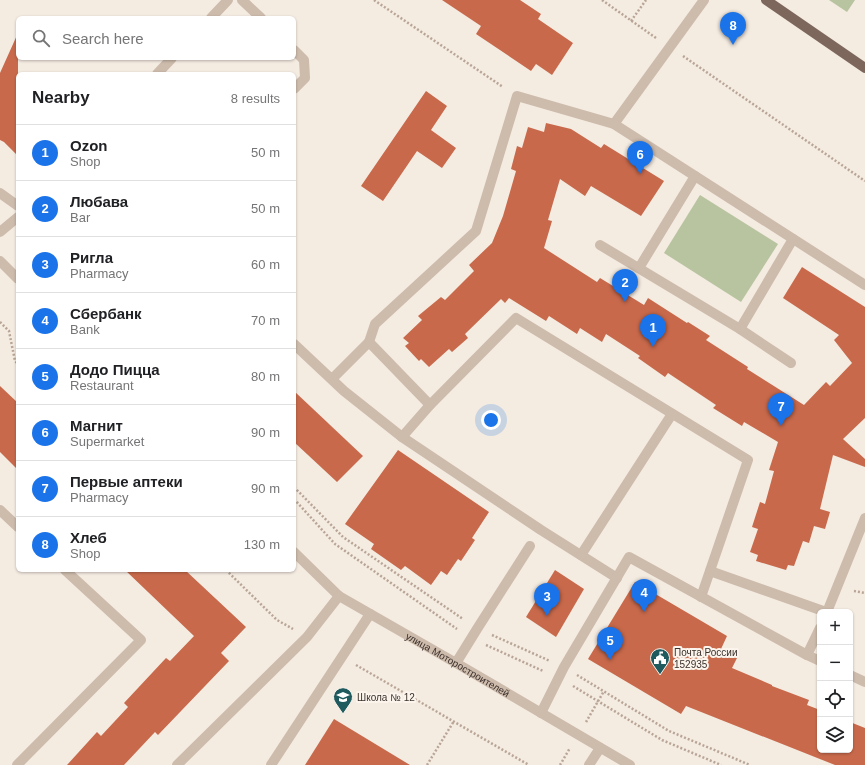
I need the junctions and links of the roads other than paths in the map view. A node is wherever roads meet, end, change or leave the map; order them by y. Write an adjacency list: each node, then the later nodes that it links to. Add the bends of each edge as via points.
1 (228, 0): 5 (street)
2 (242, 0): 6 (street)
3 (704, 0): 12 (street)
4 (766, 0): 9 (main road)
5 (213, 16)
6 (259, 16)
7 (296, 52): 11 (street, via 304,60 305,78)
8 (170, 60): 10 (street)
9 (865, 68)
10 (159, 72)
11 (296, 87)
12 (614, 124): 13 (street); 25 (street, via 517,96 476,231 375,324)
13 (695, 176): 18 (street); 21 (street)
14 (0, 193): 15 (street)
15 (16, 205)
16 (16, 219): 17 (street)
17 (0, 232)
18 (794, 239): 23 (street); 24 (street)
19 (600, 245): 21 (street)
20 (0, 261): 22 (street)
21 (639, 268): 24 (street)
22 (16, 277)
23 (865, 285)
24 (740, 329): 27 (street)
25 (370, 342): 28 (street); 29 (street)
26 (296, 346): 28 (street)
27 (791, 363)
28 (332, 379): 31 (street)
29 (430, 405): 30 (street, via 516,318); 31 (street)
30 (672, 414): 37 (street); 38 (street, via 748,460)
31 (402, 437): 37 (street)
32 (0, 510): 34 (street)
33 (865, 518): 44 (street)
34 (16, 525)
35 (530, 546): 49 (street)
36 (296, 554): 41 (street, улица Моторостроителей)
37 (581, 555): 40 (street)
38 (710, 571): 42 (street); 43 (street)
39 (67, 572): 54 (street, via 141,640)
40 (617, 578): 42 (street, via 629,557); 52 (street, via 564,667)
41 (339, 596): 45 (street, улица Моторостроителей); 55 (street, via 307,637)
42 (701, 597): 47 (street)
43 (818, 609)
44 (828, 609)
45 (370, 614): 49 (street, улица Моторостроителей); 56 (street)
46 (817, 634): 47 (street)
47 (807, 655): 48 (street)
48 (817, 660)
49 (456, 663): 52 (street, улица Моторостроителей)
50 (853, 676): 51 (street)
51 (865, 682)
52 (541, 713): 53 (street, улица Моторостроителей)
53 (600, 748): 57 (street); 58 (street, улица Моторостроителей)
54 (17, 765)
55 (177, 765)
56 (271, 765)
57 (589, 765)
58 (630, 765)

